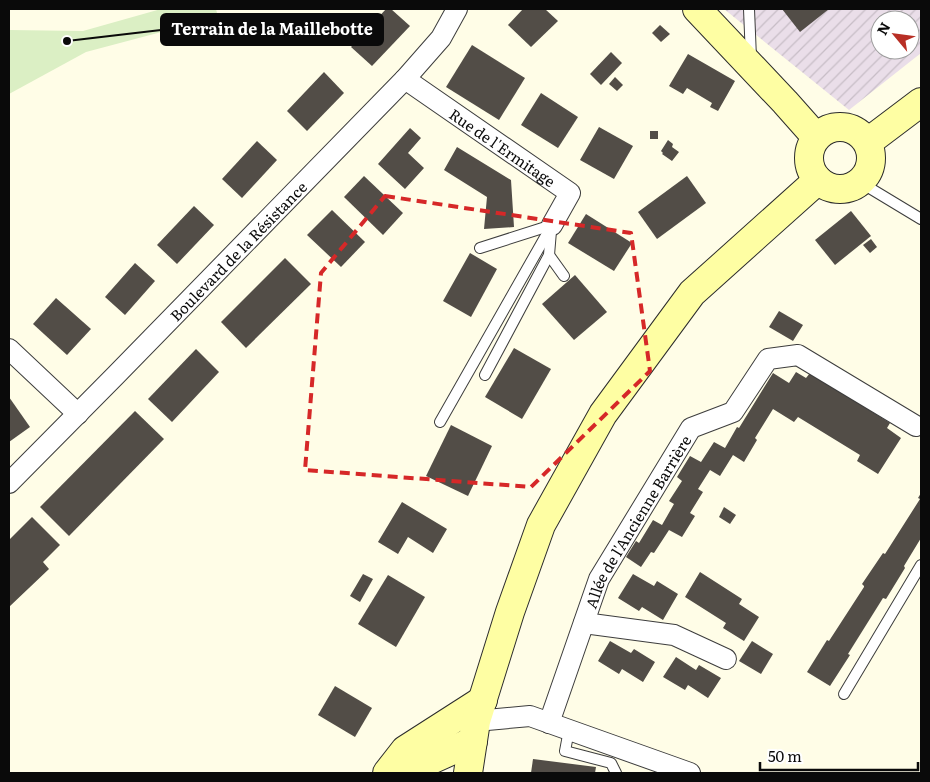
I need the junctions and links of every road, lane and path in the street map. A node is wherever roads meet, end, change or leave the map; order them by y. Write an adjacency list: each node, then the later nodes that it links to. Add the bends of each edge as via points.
1 (457, 9): 5 (street, Boulevard de la Résistance, via 440,38)
2 (697, 9): 4 (main road)
3 (749, 9): 4 (lane)
4 (751, 67): 7 (main road)
5 (405, 79): 12 (street, Rue de l'Ermitage, via 570,193); 18 (street, Boulevard de la Résistance)
6 (921, 102): 8 (main road)
7 (816, 137): 8 (main road, via 829,129 844,126 858,131); 9 (main road, via 810,151 810,167)
8 (868, 142): 10 (main road, via 872,156)
9 (818, 180): 10 (main road, via 832,188 848,188); 26 (main road, via 692,293 603,414 541,525)
10 (861, 181): 11 (lane)
11 (921, 218)
12 (552, 225): 13 (lane); 14 (lane); 19 (lane)
13 (480, 248)
14 (549, 255): 15 (lane); 17 (lane)
15 (564, 276)
16 (9, 348): 18 (street)
17 (485, 375)
18 (78, 414): 21 (street, Boulevard de la Résistance)
19 (440, 422)
20 (916, 426): 23 (street, Allée de l'Ancienne Barrière, via 798,355 768,359 734,412 691,428 599,579)
21 (9, 484)
22 (921, 565): 25 (lane)
23 (584, 622): 24 (street, Allée de l'Ancienne Barrière, via 674,635); 27 (street, Allée de l'Ancienne Barrière)
24 (726, 659)
25 (844, 694)
26 (477, 720): 27 (street, via 530,716); 29 (main road, via 405,750); 30 (main road); 31 (main road)
27 (549, 723): 28 (street)
28 (569, 730): 32 (lane, via 565,751 611,763); 33 (street)
29 (386, 773)
30 (402, 773)
31 (468, 773)
32 (616, 773)
33 (690, 773)

